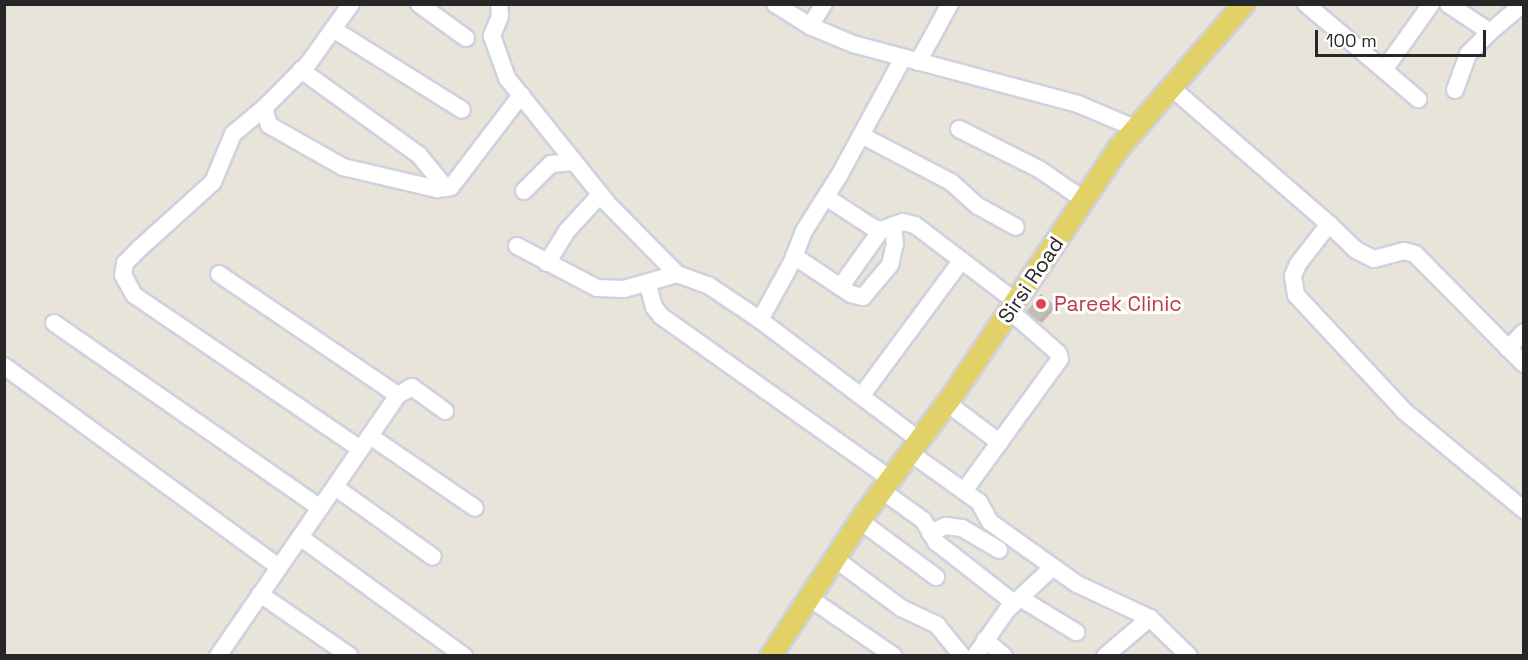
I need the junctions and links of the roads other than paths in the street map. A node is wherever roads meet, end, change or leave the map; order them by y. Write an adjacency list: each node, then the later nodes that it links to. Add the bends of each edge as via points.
1 (351, 4): 13 (street)
2 (419, 4): 15 (street)
3 (499, 4): 21 (street, via 500,16 492,36 494,45 507,78)
4 (775, 4): 12 (street)
5 (824, 4): 12 (street)
6 (950, 4): 16 (street)
7 (1243, 4): 19 (main road, Sirsi Road)
8 (1431, 4): 18 (street)
9 (1448, 4): 14 (street)
10 (1523, 4): 14 (street)
11 (1313, 7): 18 (street)
12 (810, 26): 16 (street)
13 (333, 29): 17 (street); 24 (street)
14 (1490, 32): 20 (street, via 1468,54)
15 (466, 38)
16 (910, 60): 26 (street, via 1078,104); 27 (street)
17 (302, 70): 23 (street); 29 (street, via 419,155)
18 (1384, 70): 22 (street)
19 (1173, 89): 26 (main road, Sirsi Road); 34 (street)
20 (1455, 90)
21 (521, 94): 28 (street); 29 (street, via 463,176)
22 (1418, 99)
23 (264, 108): 29 (street, via 269,124 343,167); 56 (street, via 233,134 220,174 125,263 123,275 134,295)
24 (462, 110)
25 (959, 129): 33 (street, via 1039,169)
26 (1137, 129): 33 (main road, Sirsi Road, via 1118,148)
27 (861, 135): 32 (street); 36 (street, via 945,178 978,206)
28 (573, 162): 30 (street, via 551,164); 31 (street)
29 (446, 188)
30 (524, 191)
31 (599, 196): 40 (street, via 566,232); 42 (street)
32 (826, 196): 35 (street); 38 (street)
33 (1084, 200): 45 (main road, Sirsi Road)
34 (1329, 224): 49 (street, via 1356,250 1374,259 1404,250 1415,254); 64 (street, via 1298,264 1293,276 1296,295 1404,411)
35 (887, 227): 39 (street, via 915,225); 44 (street); 44 (street, via 895,244 891,265 868,294 857,297)
36 (1016, 227)
37 (517, 246): 40 (street)
38 (794, 256): 44 (street); 46 (street)
39 (961, 261): 45 (street); 53 (street)
40 (547, 263): 43 (street, via 597,288)
41 (219, 274): 52 (street)
42 (677, 274): 43 (street); 46 (street, via 708,285)
43 (648, 285): 59 (street, via 654,308 662,316)
44 (841, 286)
45 (1013, 307): 54 (main road, Sirsi Road); 57 (street, via 1060,359)
46 (760, 320): 53 (street)
47 (54, 322): 62 (street)
48 (1524, 332): 49 (street)
49 (1508, 349): 50 (street)
50 (1524, 364)
51 (4, 366): 71 (street)
52 (398, 395): 55 (street, via 412,387); 56 (street)
53 (862, 395): 58 (street)
54 (946, 403): 57 (street); 58 (main road, Sirsi Road)
55 (445, 411)
56 (366, 442): 60 (street); 63 (street)
57 (1000, 443): 61 (street)
58 (914, 446): 59 (main road, Sirsi Road); 61 (street)
59 (886, 484): 65 (main road, Sirsi Road); 66 (street, via 923,520)
60 (335, 487): 62 (street); 69 (street)
61 (964, 491): 72 (street, via 979,501 987,520)
62 (320, 508): 67 (street)
63 (475, 508)
64 (1524, 510)
65 (859, 520): 70 (main road, Sirsi Road); 73 (street)
66 (930, 533): 68 (street, via 946,526 963,528); 76 (street)
67 (300, 537): 71 (street); 84 (street)
68 (999, 550)
69 (433, 557)
70 (834, 558): 75 (main road, Sirsi Road); 88 (street, via 901,608 937,625)
71 (279, 567): 74 (street)
72 (1053, 567): 76 (street); 77 (street, via 1077,584)
73 (936, 578)
74 (260, 594): 82 (street); 83 (street)
75 (808, 597): 78 (main road, Sirsi Road); 87 (street)
76 (1017, 600): 79 (street); 80 (street)
77 (1150, 618): 81 (street); 91 (street)
78 (790, 624): 85 (main road, Sirsi Road, via 773,632); 86 (main road, Sirsi Road)
79 (1076, 632)
80 (985, 640): 89 (street); 90 (street)
81 (1184, 654)
82 (218, 656)
83 (350, 656)
84 (464, 656)
85 (756, 656)
86 (770, 656)
87 (894, 656)
88 (962, 656)
89 (975, 656)
90 (1004, 656)
91 (1104, 656)

